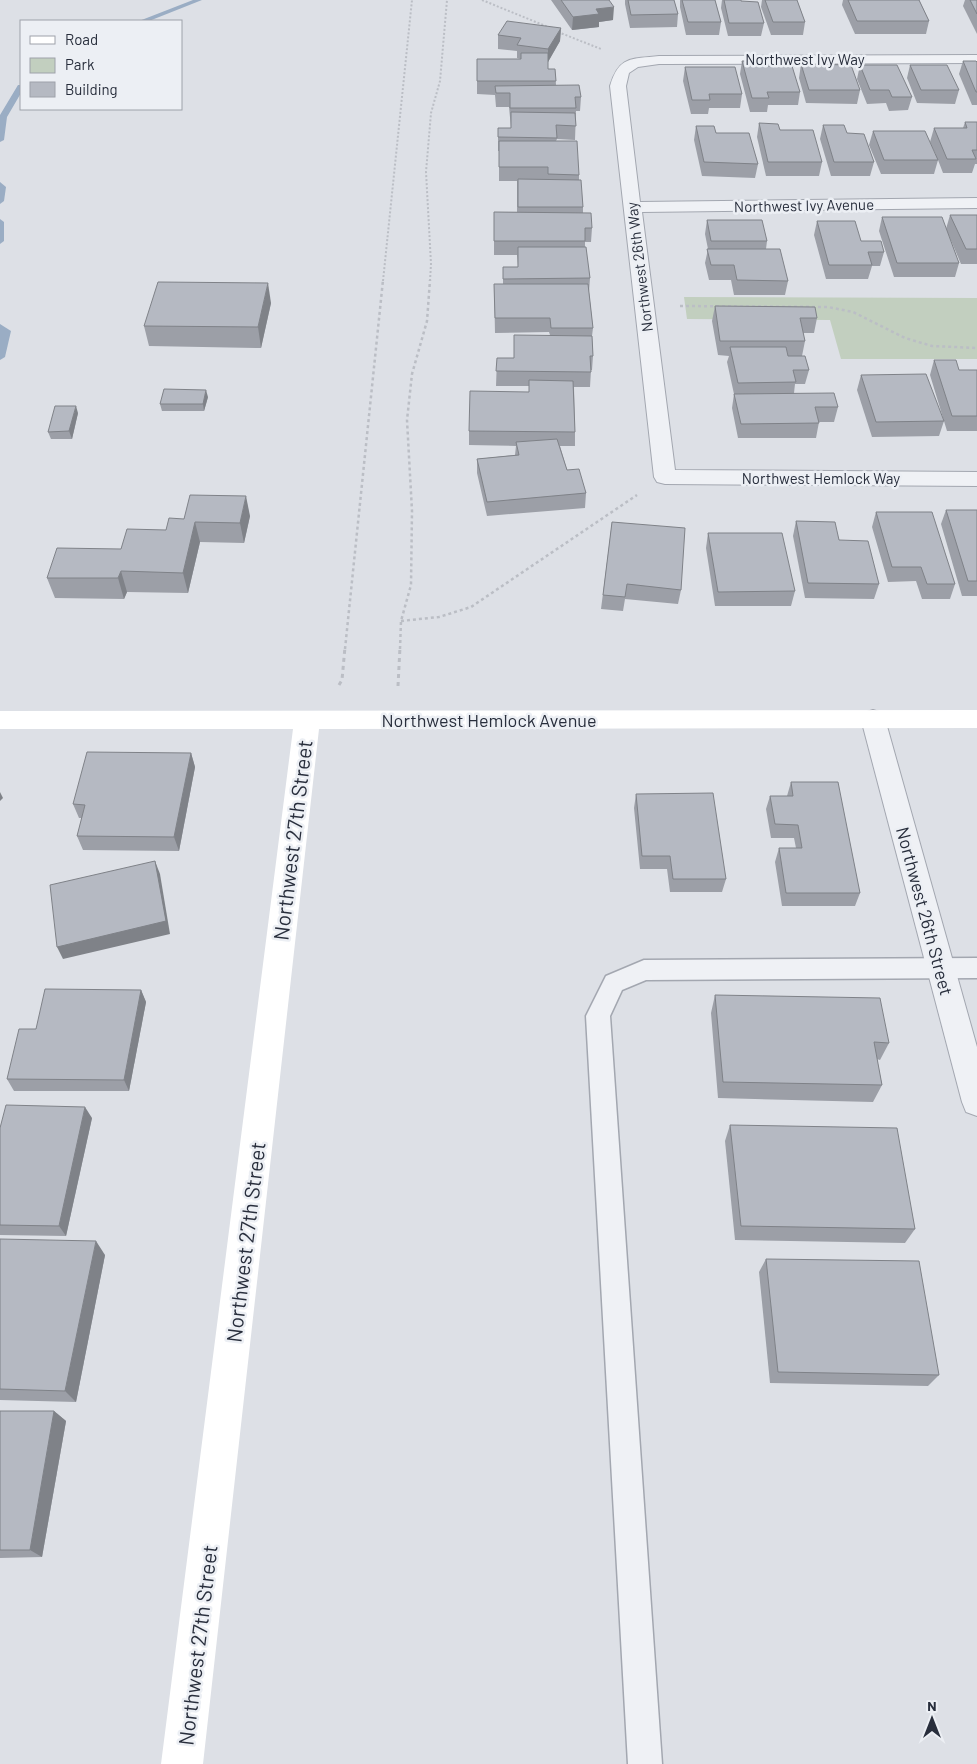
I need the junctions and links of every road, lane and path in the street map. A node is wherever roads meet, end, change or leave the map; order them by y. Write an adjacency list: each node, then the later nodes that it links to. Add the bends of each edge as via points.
1 (412, 0): 16 (path, via 342,680)
2 (447, 0): 12 (path, via 440,81 430,114 427,157 431,264 427,321 412,374 407,420 412,511 411,585)
3 (482, 0): 5 (path)
4 (977, 59): 5 (street, Northwest Ivy Way, via 685,59)
5 (634, 63): 7 (street, Northwest 26th Way, via 622,71 618,86)
6 (977, 203): 7 (street, Northwest Ivy Avenue)
7 (632, 207): 8 (street, Northwest 26th Way)
8 (644, 306): 9 (path, via 828,307 853,312 905,338 932,346); 10 (street, Northwest 26th Way)
9 (977, 348)
10 (665, 477): 11 (street, Northwest Hemlock Way); 12 (path, via 472,607 439,617)
11 (977, 479)
12 (401, 622): 17 (path)
13 (873, 719): 14 (street, Northwest Hemlock Avenue); 17 (street, Northwest Hemlock Avenue); 18 (street, Northwest 26th Street)
14 (977, 719)
15 (0, 720): 16 (street, Northwest Hemlock Avenue)
16 (307, 721): 17 (street, Northwest Hemlock Avenue); 21 (street, Northwest 27th Street)
17 (396, 721)
18 (940, 968): 19 (lane); 20 (street, Northwest 26th Street); 22 (lane, via 644,970 614,983 598,1016)
19 (977, 968)
20 (977, 1102)
21 (182, 1764)
22 (645, 1764)

